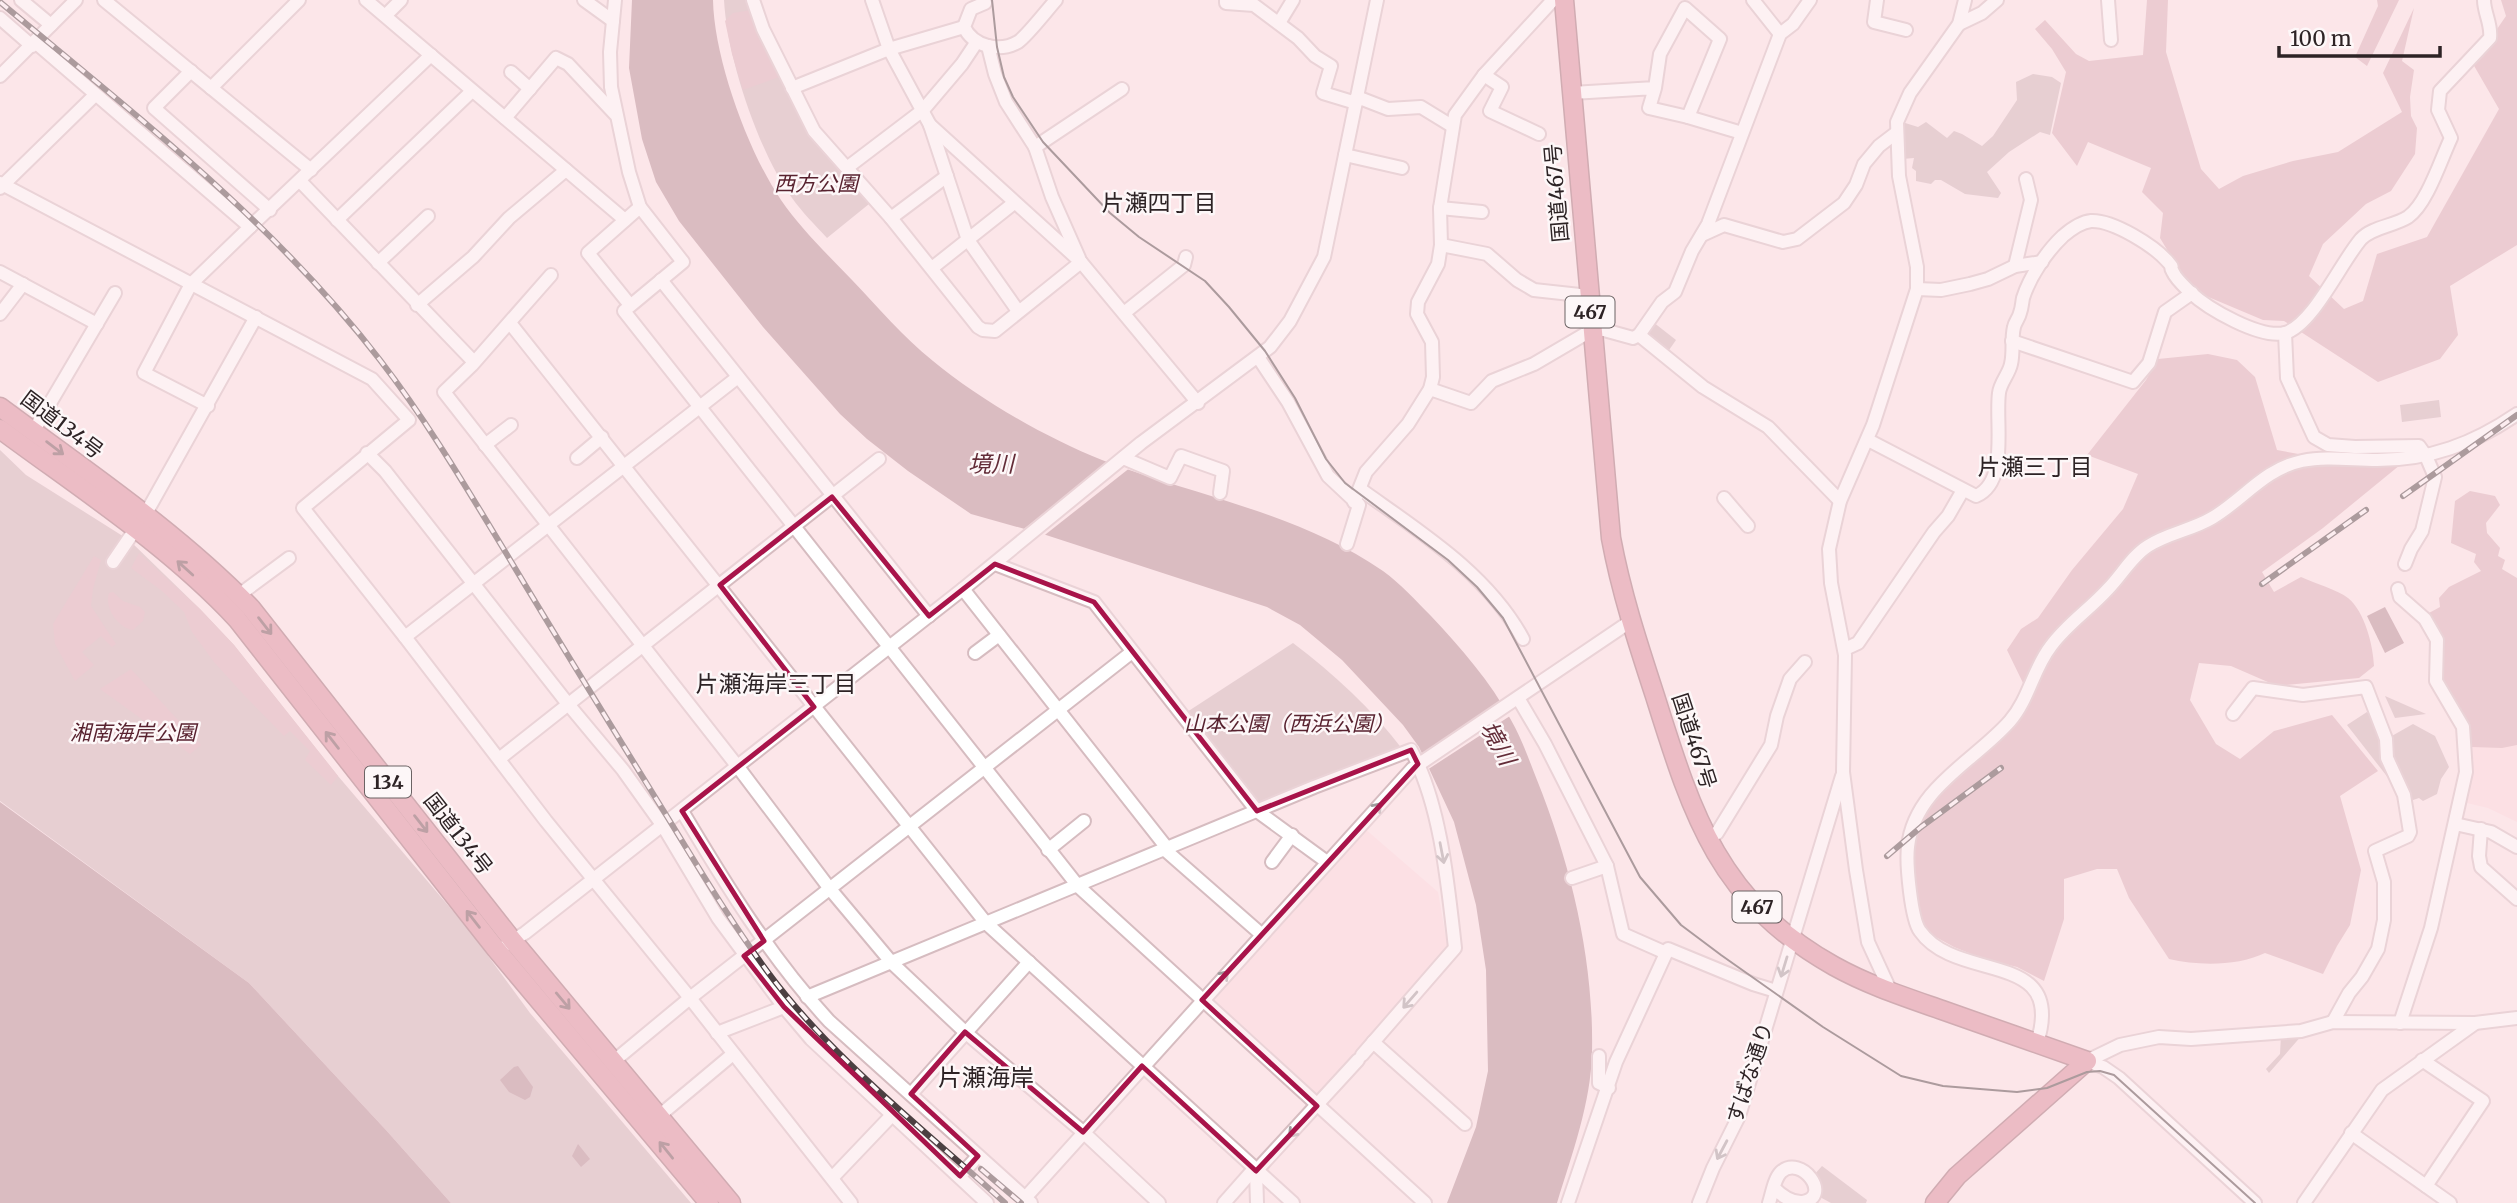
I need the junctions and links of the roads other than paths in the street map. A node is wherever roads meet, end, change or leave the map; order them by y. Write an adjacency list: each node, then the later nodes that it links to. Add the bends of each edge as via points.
1 (22, 0): 32 (street)
2 (76, 0): 32 (street)
3 (104, 0): 41 (street)
4 (299, 0): 45 (street)
5 (366, 0): 27 (street)
6 (401, 0): 27 (street)
7 (584, 0): 29 (street)
8 (615, 0): 29 (street)
9 (753, 0): 46 (street)
10 (872, 0): 39 (street)
11 (959, 0): 26 (street)
12 (984, 0): 26 (street)
13 (1056, 0): 38 (street, via 1018,42)
14 (1226, 0): 30 (street, via 1254,5)
15 (1293, 0): 30 (street)
16 (1377, 0): 53 (street)
17 (1553, 0): 43 (street)
18 (1564, 0): 51 (highway, 国道467号 / 467)
19 (1753, 0): 35 (street)
20 (1810, 0): 35 (street)
21 (1877, 0): 34 (street, via 1874,22)
22 (1965, 0): 31 (street)
23 (1997, 0): 31 (street)
24 (2108, 0): 36 (street)
25 (2484, 0): 110 (street, via 2490,38 2440,91 2438,110 2451,138 2421,203 2409,217 2364,236 2315,309)
26 (971, 9): 33 (street)
27 (386, 15): 40 (street)
28 (0, 18): 37 (street)
29 (613, 21): 55 (street, via 610,52)
30 (1279, 23): 53 (street, via 1331,66 1323,93)
31 (1959, 24): 61 (street, via 1910,93)
32 (51, 25): 37 (street)
33 (964, 27): 38 (street); 39 (street)
34 (1906, 30)
35 (1780, 34): 60 (street)
36 (2111, 40)
37 (33, 44): 44 (street); 52 (street, via 52,55)
38 (982, 45): 54 (street); 63 (street, via 1006,102)
39 (889, 49): 46 (street); 54 (street)
40 (431, 55): 50 (street); 67 (street)
41 (191, 71): 45 (street); 76 (street, via 154,108)
42 (511, 72): 48 (street)
43 (1484, 75): 59 (street); 62 (street, via 1502,87 1490,111)
44 (0, 76)
45 (211, 88): 67 (street)
46 (792, 88): 65 (street, via 814,131)
47 (1655, 88): 51 (street); 56 (street, via 1649,108); 56 (street, via 1660,54 1685,8 1720,39)
48 (530, 89): 55 (street, via 556,58 568,64); 57 (street)
49 (1122, 89): 63 (street)
50 (472, 90): 57 (street); 80 (street)
51 (1572, 93): 100 (highway, 国道467号 / 467)
52 (95, 95): 72 (street); 82 (street)
53 (1357, 100): 59 (street, via 1396,110 1421,107); 64 (street)
54 (923, 110): 58 (street); 65 (street)
55 (615, 115): 74 (street)
56 (1688, 117): 60 (street)
57 (505, 118): 68 (street)
58 (930, 125): 69 (street); 73 (street)
59 (1452, 126): 75 (street)
60 (1742, 133): 83 (street)
61 (1896, 133): 83 (street, via 1864,164 1844,203 1797,239 1783,242 1724,225); 97 (street)
62 (1539, 134)
63 (1035, 147): 87 (street)
64 (1345, 155): 66 (street); 113 (street, via 1318,271 1290,321)
65 (848, 167): 79 (street)
66 (1402, 168)
67 (311, 170): 71 (street)
68 (566, 170): 81 (street); 101 (street)
69 (947, 176): 79 (street); 84 (street)
70 (2026, 179): 90 (street, via 2031,200)
71 (300, 181): 76 (street); 80 (street)
72 (1, 185): 96 (street)
73 (1014, 202): 84 (street); 87 (street)
74 (640, 207): 81 (street); 94 (street, via 683,262)
75 (1440, 208): 77 (street); 85 (street)
76 (270, 210): 82 (street)
77 (1482, 212)
78 (428, 216): 89 (street)
79 (891, 218): 91 (street)
80 (337, 220): 89 (street)
81 (625, 220): 102 (street, via 588,253)
82 (250, 227): 96 (street)
83 (1701, 235): 111 (street, via 1675,292 1662,302)
84 (968, 240): 91 (street); 103 (street)
85 (1440, 245): 100 (street, via 1487,254 1534,290); 116 (street, via 1438,264 1418,302 1417,314 1432,342)
86 (1186, 257): 104 (street, via 1184,265)
87 (1081, 262): 103 (street); 104 (street)
88 (2042, 262): 90 (street); 99 (street, via 2073,228 2091,221 2144,242 2171,264 2172,272); 112 (street, via 2024,297)
89 (378, 263): 101 (street)
90 (2015, 266): 97 (street, via 1970,284)
91 (932, 268): 103 (street, via 983,330 995,331)
92 (0, 272): 95 (street)
93 (551, 275): 107 (street)
94 (661, 280): 102 (street); 115 (street)
95 (23, 284): 105 (street); 108 (street)
96 (191, 284): 106 (street); 118 (street, via 144,373)
97 (1917, 289): 126 (street)
98 (116, 293): 108 (street)
99 (2192, 293): 110 (street, via 2244,326); 112 (street, via 2165,312 2149,363 2133,382)
100 (1589, 296): 109 (highway, 国道467号 / 467)
101 (417, 305): 114 (street)
102 (630, 305): 119 (street, via 624,311)
103 (1018, 311)
104 (1124, 313): 117 (street)
105 (0, 314)
106 (256, 317): 118 (street); 128 (street, via 372,379 409,420)
107 (510, 323): 114 (street); 125 (street)
108 (97, 324): 124 (street)
109 (1592, 330): 111 (street, via 1633,338); 116 (street, via 1534,364 1492,381 1471,403); 156 (highway, 国道467号 / 467, via 1611,538)
110 (2285, 333): 129 (street, via 2287,378 2314,438 2328,445 2419,446)
111 (1639, 335): 139 (street, via 1703,387 1768,427)
112 (2012, 341): 135 (street, via 2011,365 1999,391 1998,454 1991,484 1976,496)
113 (1258, 357): 117 (street); 140 (street, via 1328,476)
114 (474, 362): 127 (street, via 443,392)
115 (738, 377): 119 (street); 137 (street)
116 (1430, 389): 134 (street, via 1408,424 1369,468)
117 (1198, 403): 132 (street)
118 (208, 406): 141 (street)
119 (699, 406): 133 (street); 143 (street)
120 (0, 407): 124 (highway, 国道134号 / 134)
121 (2517, 414): 129 (street, via 2477,439)
122 (511, 425): 127 (street)
123 (0, 429): 141 (highway, 国道134号 / 134)
124 (33, 432): 141 (highway, 国道134号 / 134, one-way to 141)
125 (602, 437): 130 (street); 133 (street)
126 (1868, 440): 135 (street); 139 (street)
127 (485, 445): 142 (street)
128 (368, 453): 150 (street); 158 (street, via 303,508)
129 (2426, 456): 149 (street, via 2435,477 2423,531); 220 (street, via 2319,459 2287,466 2213,517 2145,548 2053,642 2010,721 1928,797 1910,832 1908,847 1919,930 1941,948 2031,986 2043,1006)
130 (577, 458)
131 (879, 459): 137 (street)
132 (1119, 461): 136 (street, via 1170,478 1181,456 1223,471); 148 (street)
133 (624, 464): 142 (street); 151 (street)
134 (1360, 489): 140 (street); 159 (street, via 1466,568 1512,618)
135 (1963, 490): 162 (street, via 1858,643)
136 (1220, 493)
137 (832, 497): 143 (street); 155 (street)
138 (1724, 498): 144 (street)
139 (1840, 501): 162 (street, via 1829,564)
140 (1354, 502): 145 (street, via 1360,507)
141 (141, 523): 147 (street); 154 (highway, 国道134号 / 134, via 186,545); 202 (highway, 国道134号 / 134, one-way to 141, via 237,619)
142 (549, 526): 150 (street); 160 (street)
143 (793, 526): 151 (street); 161 (street)
144 (1748, 526)
145 (1347, 544)
146 (280, 560): 154 (street)
147 (113, 562)
148 (995, 564): 152 (street); 163 (street, via 1094,602)
149 (2405, 564)
150 (475, 583): 158 (street); 167 (street)
151 (720, 585): 160 (street); 168 (street)
152 (963, 589): 155 (street); 157 (street)
153 (2399, 589): 180 (street, via 2400,597 2425,619 2437,640 2436,681 2463,727 2466,772)
154 (239, 595): 200 (highway, 国道134号 / 134, one-way to 200)
155 (929, 617): 161 (street)
156 (1631, 621): 166 (street); 185 (highway, 国道467号 / 467, via 1682,782)
157 (999, 635): 164 (street); 169 (street)
158 (405, 637): 171 (street)
159 (1523, 639)
160 (642, 645): 167 (street); 173 (street)
161 (890, 646): 168 (street); 174 (street)
162 (1844, 649): 175 (street)
163 (1132, 652): 169 (street); 177 (street)
164 (975, 653)
165 (1805, 662): 185 (street, via 1790,680 1771,745 1717,833)
166 (1518, 698): 172 (street); 191 (street)
167 (568, 704): 171 (street); 181 (street)
168 (814, 707): 173 (street); 182 (street)
169 (1057, 711): 174 (street); 187 (street)
170 (2234, 714): 214 (street, via 2253,688 2303,695 2366,687 2386,739 2387,758 2404,795 2408,836 2375,852 2385,882 2385,919 2378,949)
171 (499, 759): 193 (street)
172 (1421, 766): 177 (street, via 1411,750); 178 (street); 190 (street, one-way to 172); 219 (street, one-way to 219, via 1442,852 1455,948)
173 (738, 767): 176 (street); 195 (street)
174 (984, 768): 182 (street); 188 (street)
175 (1843, 772): 199 (street, すばな通り); 208 (street, via 1868,942)
176 (682, 811): 181 (street); 201 (street)
177 (1257, 811): 184 (street); 187 (street)
178 (1440, 814)
179 (1084, 821): 188 (street)
180 (2455, 824): 183 (street); 215 (street, via 2431,928)
181 (663, 826): 193 (street); 204 (street)
182 (910, 827): 195 (street); 197 (street)
183 (2481, 829): 186 (street); 196 (street, via 2481,867)
184 (1292, 835): 189 (street); 190 (street)
185 (1707, 840): 199 (highway, 国道467号 / 467, via 1750,900)
186 (2517, 847)
187 (1165, 848): 194 (street); 198 (street)
188 (1048, 850): 194 (street)
189 (1272, 862)
190 (1327, 862): 198 (street)
191 (1607, 866): 192 (street); 203 (street, via 1623,934)
192 (1572, 878)
193 (594, 880): 200 (street); 210 (street)
194 (1078, 886): 197 (street); 211 (street)
195 (830, 889): 201 (street); 206 (street)
196 (2517, 899)
197 (986, 923): 205 (street); 206 (street)
198 (1261, 934): 211 (street, one-way to 198)
199 (1792, 940): 207 (street, すばな通り, one-way to 207); 208 (highway, 国道467号 / 467)
200 (513, 941): 202 (street); 224 (highway, 国道134号 / 134, one-way to 224)
201 (764, 941): 204 (street); 209 (street)
202 (496, 949): 231 (highway, 国道134号 / 134)
203 (1666, 953): 207 (street, via 1668,949); 227 (street, via 1616,1062)
204 (744, 956): 210 (street); 212 (street)
205 (1028, 962): 217 (street); 226 (street)
206 (891, 963): 209 (street); 217 (street)
207 (1776, 991): 253 (street, すばな通り, one-way to 253, via 1739,1116)
208 (1891, 992): 220 (highway, 国道467号 / 467)
209 (807, 997): 228 (street)
210 (690, 998): 218 (street); 224 (street)
211 (1202, 1000): 226 (street); 229 (street)
212 (784, 1007): 218 (street); 230 (street, via 811,1039)
213 (2517, 1018): 216 (street)
214 (2333, 1022): 215 (street); 225 (street, via 2301,1031 2159,1037 2120,1045)
215 (2399, 1023): 216 (street)
216 (2475, 1023): 223 (street)
217 (965, 1032): 228 (street); 233 (street)
218 (717, 1033): 221 (street)
219 (1373, 1042): 229 (street); 232 (street)
220 (2038, 1043): 225 (highway, 国道467号 / 467)
221 (733, 1054): 231 (street); 238 (street)
222 (1599, 1056): 227 (street, via 1599,1083)
223 (2422, 1060): 234 (street, via 2382,1090); 239 (street, via 2483,1101)
224 (614, 1061): 231 (highway, 国道134号 / 134)
225 (2087, 1061): 255 (highway, via 1957,1176); 256 (street, via 2119,1077)
226 (1142, 1066): 233 (street); 236 (street)
227 (1609, 1088): 252 (street)
228 (911, 1094): 235 (street)
229 (1317, 1105): 236 (street, one-way to 236); 251 (street)
230 (892, 1114): 237 (street); 238 (street)
231 (653, 1120): 243 (highway, 国道134号 / 134, one-way to 231); 244 (highway, 国道134号 / 134)
232 (1465, 1124)
233 (1083, 1132): 241 (street); 247 (street)
234 (2351, 1133): 239 (street); 257 (street)
235 (978, 1156): 237 (street); 241 (street)
236 (1255, 1170): 248 (street); 249 (street); 250 (street)
237 (960, 1176): 246 (street)
238 (832, 1178): 245 (street)
239 (2426, 1186): 258 (street)
240 (1774, 1188): 242 (street, via 1798,1202); 242 (street, via 1779,1175 1792,1168 1812,1176); 254 (street)
241 (1028, 1200)
242 (1816, 1200)
243 (709, 1203)
244 (732, 1203)
245 (851, 1203)
246 (987, 1203)
247 (1159, 1203)
248 (1224, 1203)
249 (1256, 1203)
250 (1293, 1203)
251 (1425, 1203)
252 (1568, 1203)
253 (1699, 1203)
254 (1769, 1203)
255 (1935, 1203)
256 (2255, 1203)
257 (2304, 1203)
258 (2451, 1203)

